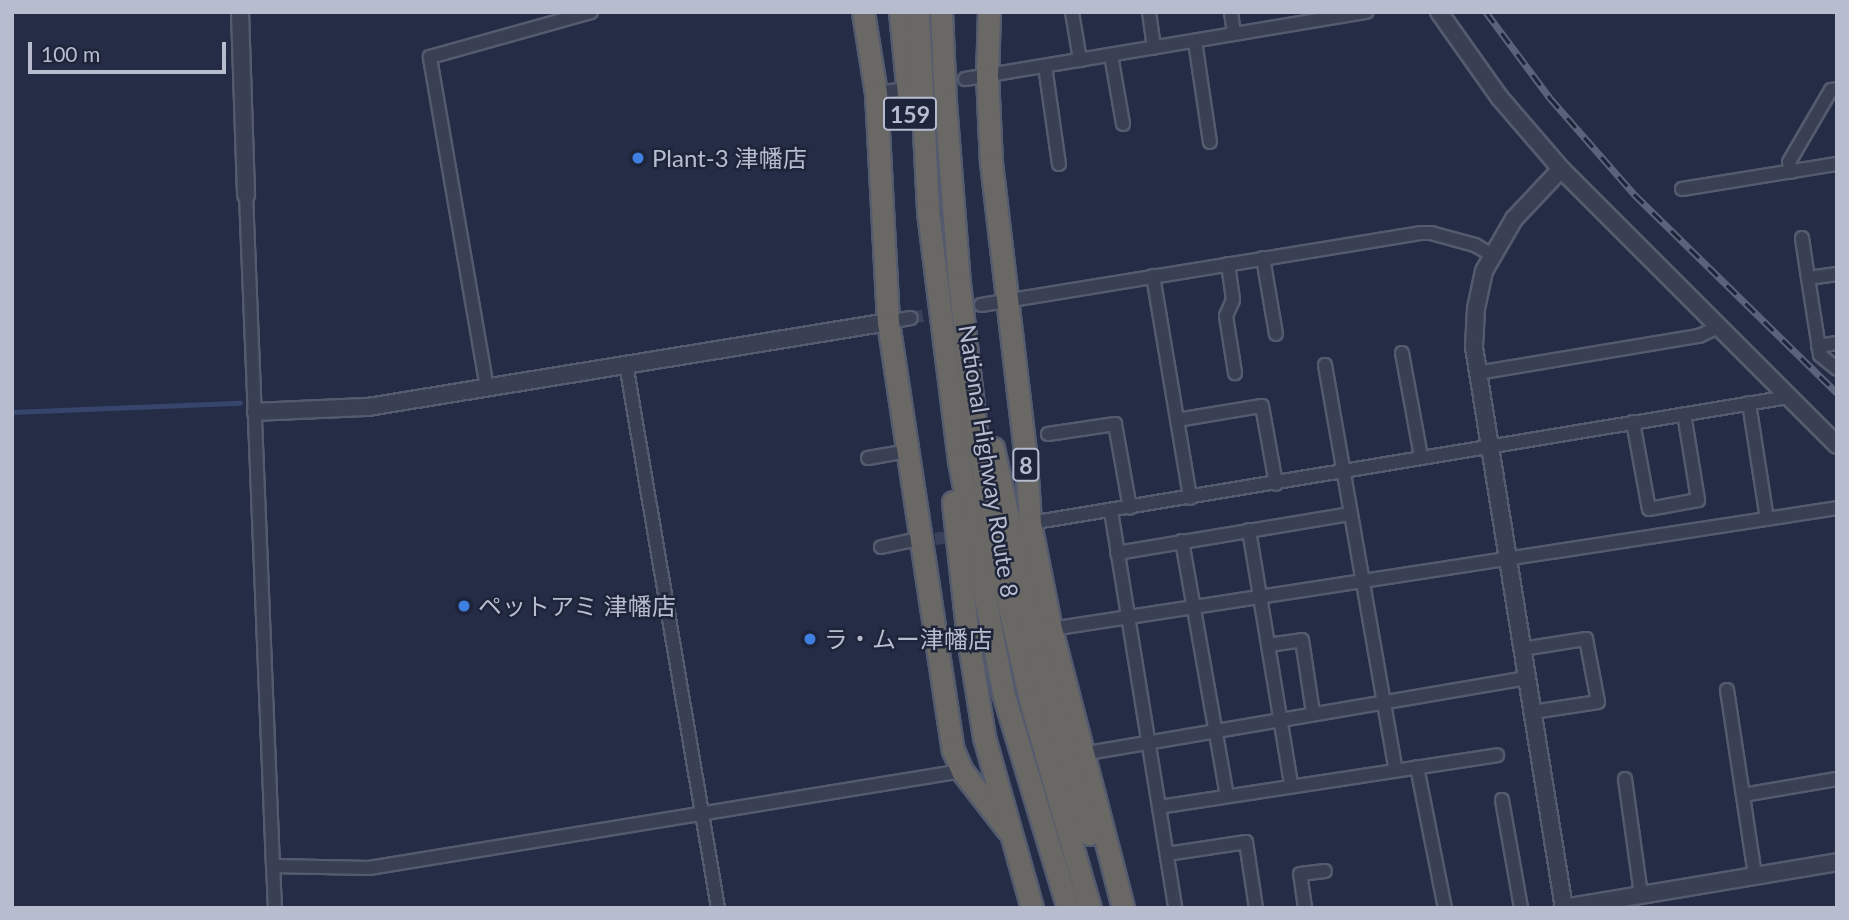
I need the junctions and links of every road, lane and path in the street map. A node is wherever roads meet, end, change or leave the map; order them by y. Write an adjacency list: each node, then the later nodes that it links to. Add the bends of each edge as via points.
1 (240, 12): 32 (street)
2 (592, 12): 58 (street, via 430,57)
3 (863, 12): 24 (highway)
4 (900, 12): 34 (highway, 159, via 917,192)
5 (918, 12): 34 (highway, National Highway Route 8)
6 (941, 12): 33 (highway, National Highway Route 8 / 8)
7 (954, 12): 33 (highway, 159, via 957,183)
8 (989, 12): 20 (highway, 8)
9 (1072, 12): 18 (street)
10 (1149, 12): 16 (street)
11 (1231, 12): 14 (street)
12 (1366, 12): 14 (street)
13 (1439, 12): 29 (street, via 1500,97)
14 (1234, 34): 15 (street)
15 (1195, 41): 16 (street); 26 (street)
16 (1154, 48): 17 (street)
17 (1111, 55): 18 (street); 25 (street)
18 (1080, 60): 19 (street)
19 (1045, 65): 20 (street); 27 (street)
20 (987, 75): 21 (street); 44 (highway, 8)
21 (965, 79)
22 (1837, 89): 30 (street, via 1830,90 1788,162)
23 (897, 90): 24 (street)
24 (876, 93): 47 (highway)
25 (1123, 124)
26 (1210, 142)
27 (1059, 164)
28 (1837, 164): 30 (street)
29 (1561, 169): 36 (street, via 1514,219); 48 (street)
30 (1790, 172): 31 (street)
31 (1682, 189)
32 (247, 195): 61 (street)
33 (953, 209): 42 (highway, National Highway Route 8 / 8)
34 (928, 212): 43 (highway, National Highway Route 8)
35 (1802, 238): 41 (street)
36 (1492, 255): 37 (street, via 1431,233); 57 (street, via 1481,279 1476,309)
37 (1263, 258): 38 (street); 49 (street)
38 (1228, 264): 40 (street); 56 (street, via 1233,300 1226,316)
39 (1837, 274): 41 (street)
40 (1153, 276): 44 (street); 63 (street)
41 (1808, 278): 51 (street)
42 (960, 288): 125 (highway, National Highway Route 8 / 8, via 977,440 1001,573 1046,761); 126 (highway, 8, via 1039,659 1095,852)
43 (935, 289): 114 (highway, via 934,363 968,637 984,737); 124 (highway, National Highway Route 8, via 959,461 1004,696)
44 (1005, 300): 45 (street); 79 (highway, 8, via 1026,461)
45 (981, 305)
46 (911, 318): 47 (street)
47 (888, 322): 53 (street); 68 (highway)
48 (1718, 327): 57 (street, via 1699,336); 59 (street)
49 (1276, 334)
50 (1837, 343): 51 (street)
51 (1818, 346): 55 (street, via 1820,355)
52 (1402, 353): 69 (street)
53 (626, 364): 58 (street); 113 (street)
54 (1325, 365): 71 (street)
55 (1837, 369)
56 (1235, 373)
57 (1477, 373): 67 (street)
58 (487, 388): 61 (street, via 368,407)
59 (1789, 397): 60 (street); 66 (street)
60 (1749, 403): 62 (street); 78 (street)
61 (256, 412): 117 (street)
62 (1684, 414): 64 (street); 64 (street, via 1698,500 1649,509)
63 (1177, 420): 72 (street, via 1262,407); 73 (street)
64 (1633, 422): 67 (street)
65 (1048, 434): 74 (street, via 1115,424)
66 (1837, 445)
67 (1489, 446): 69 (street); 85 (street)
68 (908, 451): 70 (street); 81 (highway)
69 (1421, 457): 71 (street, via 1353,467)
70 (868, 458)
71 (1344, 473): 72 (street); 77 (street)
72 (1276, 484): 73 (street)
73 (1190, 498): 74 (street)
74 (1130, 508): 76 (street)
75 (1837, 508): 78 (street)
76 (1111, 511): 79 (street); 84 (street)
77 (1351, 514): 80 (street); 86 (street)
78 (1767, 519): 85 (street)
79 (1027, 524): 90 (highway, 8)
80 (1249, 530): 82 (street); 87 (street)
81 (925, 540): 83 (street); 105 (highway, via 931,666)
82 (1182, 541): 84 (street); 88 (street)
83 (880, 547)
84 (1117, 553): 89 (street)
85 (1508, 560): 86 (street); 92 (street)
86 (1363, 580): 87 (street); 95 (street)
87 (1260, 596): 88 (street); 91 (street)
88 (1194, 607): 89 (street); 99 (street)
89 (1127, 617): 90 (street); 100 (street)
90 (1051, 629): 101 (highway, 8)
91 (1268, 645): 97 (street, via 1302,640); 98 (street)
92 (1522, 649): 93 (street); 96 (street, via 1586,639 1598,702)
93 (1527, 678): 95 (street); 96 (street)
94 (1727, 690): 109 (street)
95 (1383, 702): 97 (street); 104 (street)
96 (1533, 712): 133 (street)
97 (1313, 713): 98 (street)
98 (1280, 719): 99 (street); 108 (street)
99 (1216, 732): 100 (street); 110 (street)
100 (1149, 744): 101 (street); 112 (street)
101 (1082, 754): 127 (highway, 8)
102 (1497, 755): 103 (street)
103 (1417, 767): 104 (street); 131 (street)
104 (1395, 768): 108 (street)
105 (962, 771): 113 (street); 114 (highway)
106 (1625, 779): 120 (street)
107 (1837, 779): 109 (street)
108 (1291, 785): 110 (street)
109 (1743, 795): 119 (street)
110 (1227, 796): 112 (street)
111 (1502, 800): 132 (street)
112 (1159, 807): 115 (street)
113 (702, 814): 117 (street, via 369,868); 123 (street)
114 (1008, 830): 121 (highway)
115 (1167, 854): 128 (street); 129 (street, via 1246,842)
116 (1837, 862): 119 (street)
117 (273, 866): 122 (street)
118 (1325, 870): 130 (street, via 1300,874)
119 (1755, 876): 120 (street)
120 (1641, 895): 133 (street)
121 (1029, 907)
122 (275, 908)
123 (718, 908)
124 (1068, 908)
125 (1090, 908)
126 (1117, 908)
127 (1124, 908)
128 (1175, 908)
129 (1256, 908)
130 (1306, 908)
131 (1445, 908)
132 (1521, 908)
133 (1564, 908)

